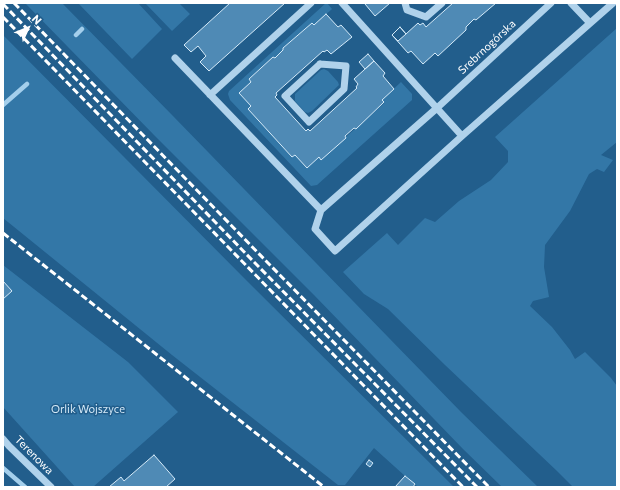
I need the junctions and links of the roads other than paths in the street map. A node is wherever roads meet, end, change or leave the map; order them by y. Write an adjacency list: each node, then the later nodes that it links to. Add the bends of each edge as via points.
1 (311, 3): 11 (street)
2 (342, 3): 12 (street)
3 (405, 3): 4 (street, via 407,10 426,17)
4 (442, 3)
5 (551, 3): 12 (street, Srebrnogórska)
6 (571, 3): 8 (street)
7 (613, 3): 8 (street)
8 (590, 23): 13 (street)
9 (175, 58): 11 (street)
10 (346, 66): 10 (street, via 320,64 285,96 309,122 344,89)
11 (210, 95): 14 (street)
12 (437, 108): 13 (street); 14 (street, Srebrnogórska)
13 (462, 136): 14 (street, via 335,251 315,229)
14 (322, 210)
15 (3, 439): 16 (street, Terenowa)
16 (51, 487)

